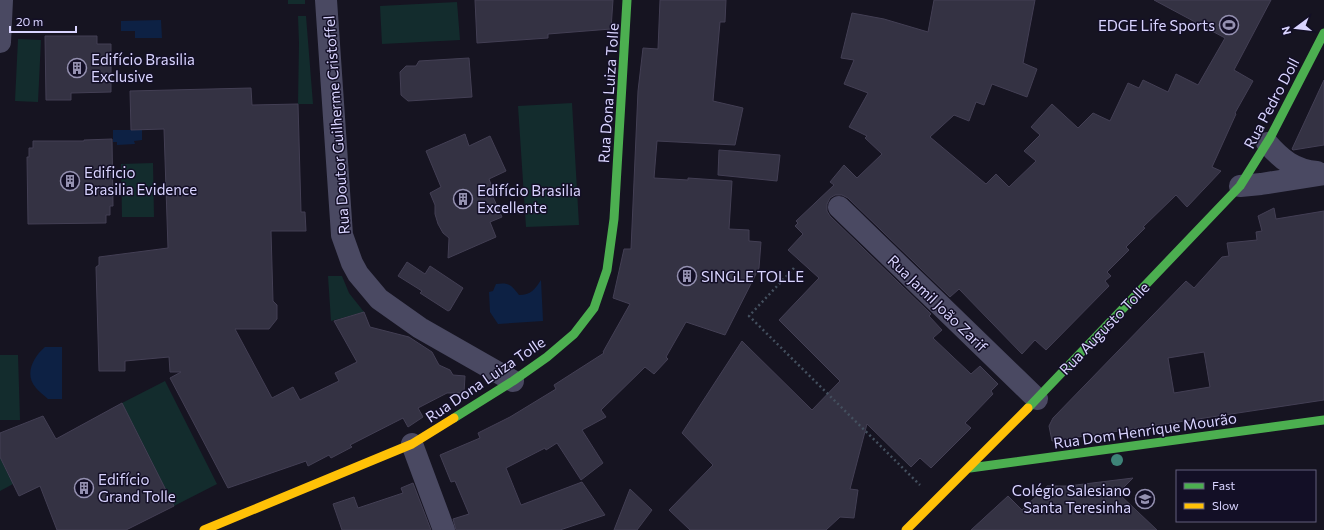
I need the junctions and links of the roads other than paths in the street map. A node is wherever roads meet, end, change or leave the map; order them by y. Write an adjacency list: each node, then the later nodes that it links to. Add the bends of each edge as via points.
1 (2, 0): 5 (street)
2 (326, 0): 10 (street, Rua Doutor Guilherme Cristoffel, via 342,235 352,262 364,283 379,299 420,328)
3 (628, 0): 10 (street, Rua Dona Luiza Tolle, via 614,219 607,270 594,308 574,334)
4 (1324, 33): 6 (street, Rua Pedro Doll)
5 (0, 42)
6 (1267, 143): 7 (street, via 1293,166); 8 (street, Rua Pedro Doll)
7 (1324, 173): 8 (street)
8 (1240, 186): 11 (street, Rua Augusto Tolle)
9 (839, 207): 11 (street, Rua Jamil João Zarif)
10 (513, 381): 13 (street, Rua Dona Luiza Tolle)
11 (1037, 399): 14 (street, Rua Augusto Tolle)
12 (1324, 420): 14 (street, Rua Dom Henrique Mourão)
13 (412, 444): 15 (street, Rua Dona Luiza Tolle); 16 (street)
14 (970, 468): 17 (street, Rua Augusto Tolle)
15 (204, 530)
16 (444, 530)
17 (906, 530)

